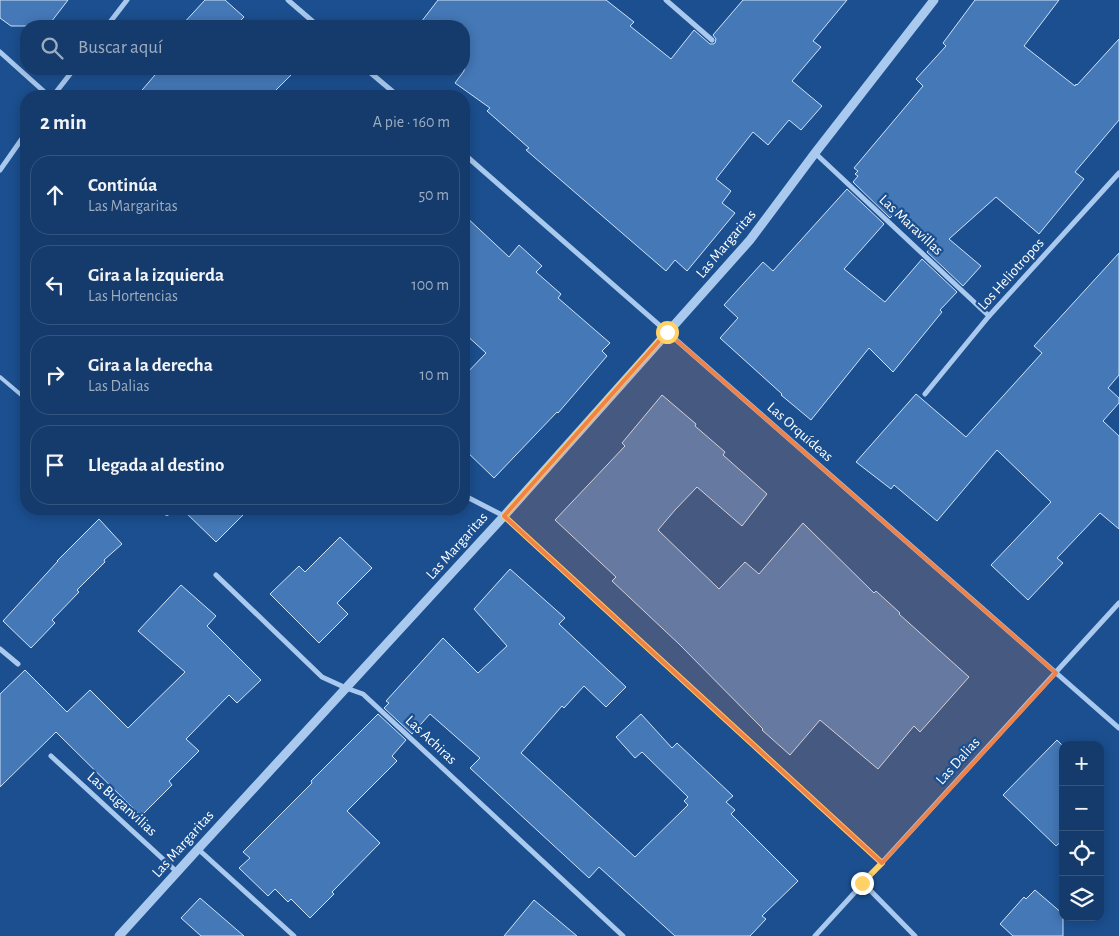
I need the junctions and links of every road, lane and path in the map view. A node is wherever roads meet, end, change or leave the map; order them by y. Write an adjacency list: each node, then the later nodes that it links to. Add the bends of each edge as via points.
1 (127, 0): 5 (street)
2 (288, 0): 6 (street)
3 (666, 0): 7 (street)
4 (934, 0): 17 (street, Las Margaritas)
5 (112, 20)
6 (311, 20)
7 (712, 40)
8 (0, 52): 9 (street)
9 (20, 70)
10 (26, 75): 13 (street)
11 (69, 75): 14 (street)
12 (373, 75): 15 (street)
13 (42, 90)
14 (58, 90)
15 (391, 90)
16 (20, 142): 19 (street)
17 (816, 153): 21 (street, Las Maravillas); 22 (street, Las Margaritas, via 750,240)
18 (470, 159): 22 (street, Las Orquídeas)
19 (0, 170)
20 (1119, 174): 21 (street, Los Heliotropos)
21 (989, 316): 25 (street, Los Heliotropos)
22 (667, 332): 27 (street, Las Margaritas); 32 (street, Las Orquídeas)
23 (0, 377): 24 (lane)
24 (20, 394)
25 (925, 394)
26 (470, 499): 27 (street)
27 (504, 516): 33 (street, Las Margaritas); 37 (street)
28 (216, 575): 33 (street, Las Achiras, via 322,677)
29 (1119, 603): 32 (street, Las Dalias)
30 (0, 649): 31 (street)
31 (18, 664)
32 (1056, 673): 34 (street, Las Orquídeas); 37 (street, Las Dalias)
33 (346, 688): 36 (street, Las Margaritas); 42 (street, Las Achiras, via 363,694)
34 (1119, 728)
35 (51, 756): 38 (street, Las Buganvilias)
36 (198, 849): 38 (street, Las Margaritas); 41 (street)
37 (882, 863): 39 (street, Las Dalias)
38 (177, 872): 40 (street, Las Margaritas)
39 (862, 883): 43 (street, Las Dalias); 44 (street)
40 (119, 936)
41 (294, 936)
42 (623, 936)
43 (815, 936)
44 (915, 936)

